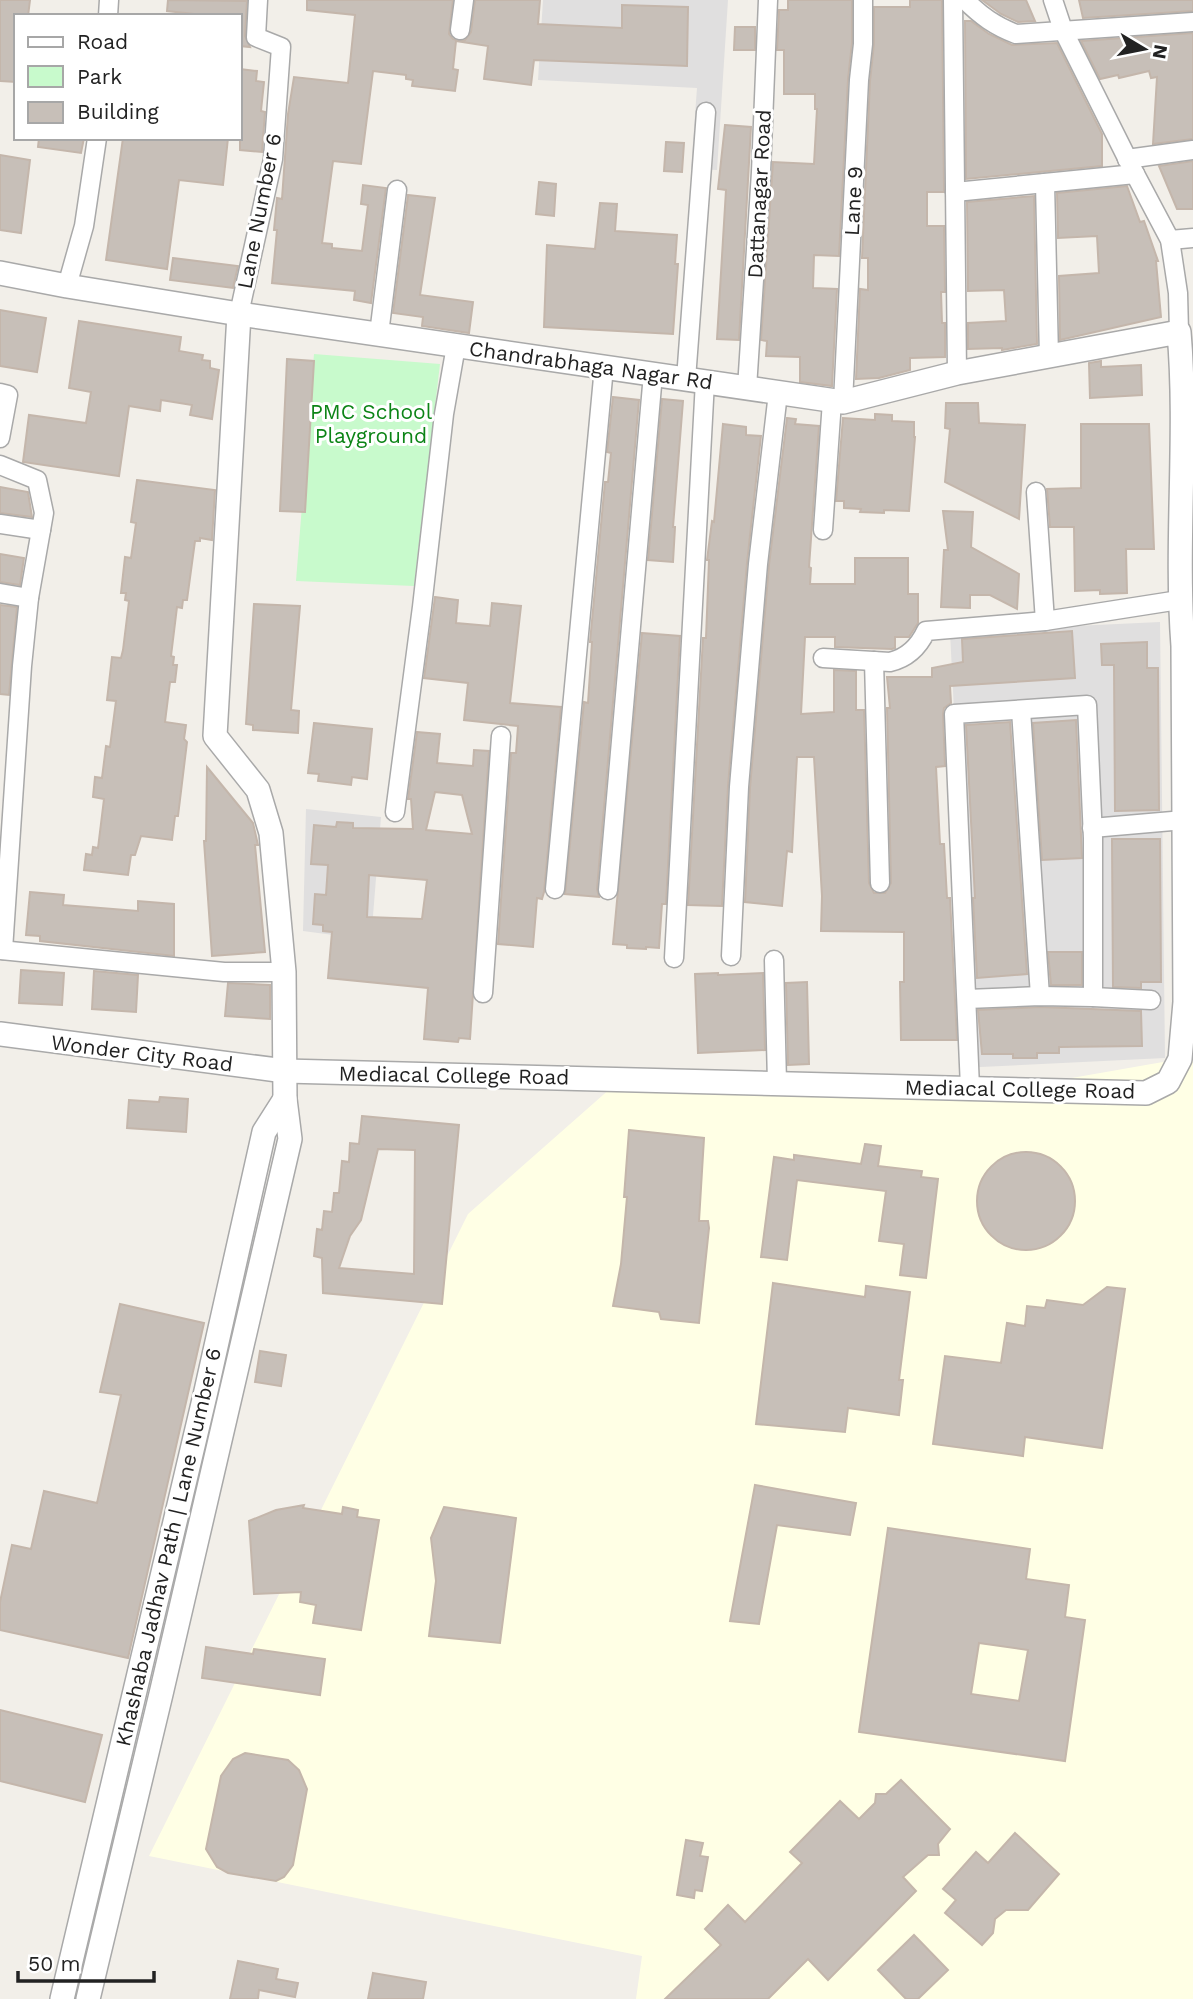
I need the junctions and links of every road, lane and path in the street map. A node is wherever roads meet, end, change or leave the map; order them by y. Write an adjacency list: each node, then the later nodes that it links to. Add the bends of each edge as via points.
1 (258, 0): 22 (street, Lane Number 6, via 256,37 281,47 273,159)
2 (464, 0): 9 (street)
3 (768, 0): 31 (street, Dattanagar Road)
4 (863, 0): 34 (street, Lane 9)
5 (953, 0): 17 (street)
6 (965, 0): 10 (street, via 997,27 1016,34)
7 (1053, 0): 10 (street)
8 (1193, 22): 10 (street)
9 (460, 30)
10 (1063, 30): 14 (street)
11 (706, 112): 30 (street)
12 (97, 140): 21 (street, via 84,226)
13 (1193, 150): 14 (street)
14 (1131, 167): 15 (street); 19 (street)
15 (1045, 183): 17 (street); 26 (street)
16 (397, 190): 24 (street)
17 (955, 192): 28 (street)
18 (1193, 237): 19 (street)
19 (1170, 240): 23 (street)
20 (0, 273): 21 (street, Chandrabhaga Nagar Rd)
21 (67, 286): 22 (street, Chandrabhaga Nagar Rd)
22 (239, 314): 24 (street, Chandrabhaga Nagar Rd); 60 (street, Khashaba Jadhav Path | Lane Number 6, via 215,736 258,790 271,833)
23 (1179, 332): 26 (street, Chandrabhaga Nagar Rd); 43 (street, Mediacal College Road)
24 (379, 334): 25 (street, Chandrabhaga Nagar Rd)
25 (456, 346): 27 (street, Chandrabhaga Nagar Rd); 49 (street)
26 (1049, 356): 28 (street, Chandrabhaga Nagar Rd)
27 (604, 367): 29 (street, Chandrabhaga Nagar Rd); 54 (street)
28 (957, 373): 34 (street, Chandrabhaga Nagar Rd)
29 (653, 374): 30 (street, Chandrabhaga Nagar Rd); 55 (street)
30 (695, 380): 31 (street, Chandrabhaga Nagar Rd); 58 (street)
31 (747, 388): 33 (street, Chandrabhaga Nagar Rd)
32 (0, 393): 35 (street, via 8,395)
33 (778, 393): 34 (street, Chandrabhaga Nagar Rd); 57 (street, via 739,787)
34 (837, 401): 40 (street, Lane 9)
35 (0, 438)
36 (0, 465): 39 (street, via 37,480 44,513)
37 (1036, 492): 44 (street)
38 (0, 524): 39 (street)
39 (41, 530): 42 (street)
40 (823, 530)
41 (0, 593): 42 (street)
42 (29, 598): 52 (street)
43 (1180, 600): 44 (street); 50 (street, Mediacal College Road)
44 (1045, 621): 46 (street, via 926,631 901,660)
45 (823, 658): 46 (street)
46 (874, 661): 53 (street)
47 (1021, 710): 51 (street, via 1087,705); 62 (street); 64 (street, via 954,714)
48 (501, 736): 61 (street)
49 (395, 812)
50 (1184, 827): 51 (street); 69 (street, Mediacal College Road, via 1185,1002 1180,1059 1168,1082 1146,1093)
51 (1093, 833): 63 (street)
52 (4, 883): 56 (street)
53 (880, 883)
54 (555, 889)
55 (608, 890)
56 (2, 950): 60 (street, via 224,972)
57 (731, 956)
58 (674, 958)
59 (774, 960): 68 (street)
60 (284, 972): 67 (street, Khashaba Jadhav Path | Lane Number 6)
61 (483, 993)
62 (1040, 996): 63 (street); 64 (street)
63 (1093, 997): 65 (street)
64 (967, 999): 69 (street)
65 (1151, 1000)
66 (0, 1034): 67 (street, Wonder City Road)
67 (285, 1071): 68 (street, Mediacal College Road); 70 (street, Khashaba Jadhav Path | Lane Number 6)
68 (777, 1083): 69 (street, Mediacal College Road)
69 (970, 1088)
70 (285, 1099): 71 (street, Khashaba Jadhav Path | Lane Number 6, via 264,1132); 72 (street, Khashaba Jadhav Path | Lane Number 6, via 290,1139)
71 (62, 1999)
72 (88, 1999)

